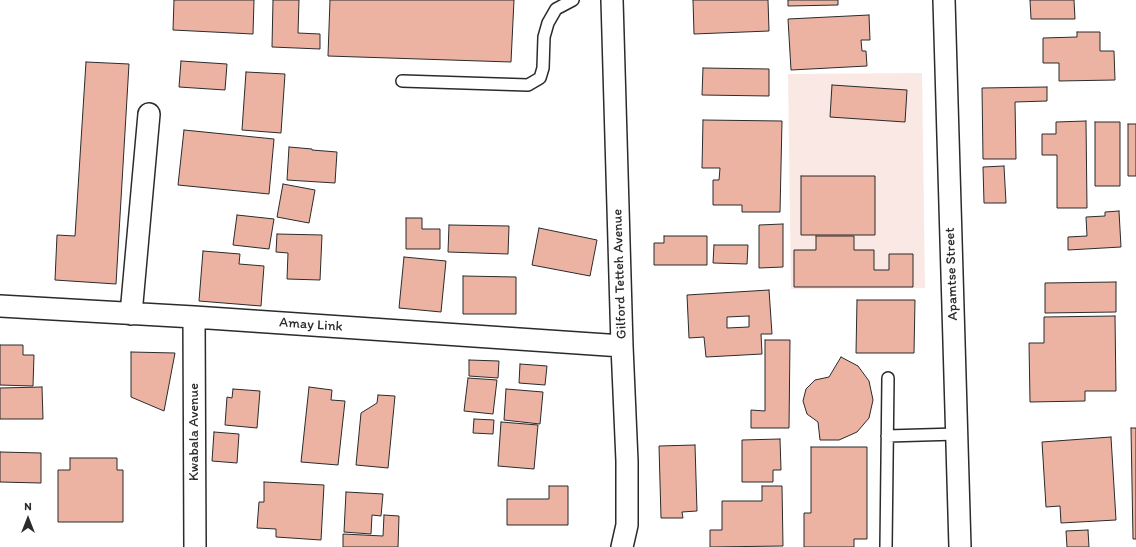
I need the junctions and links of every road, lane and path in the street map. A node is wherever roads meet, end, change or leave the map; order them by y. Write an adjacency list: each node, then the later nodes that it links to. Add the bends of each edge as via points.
1 (573, 0): 4 (lane, via 556,9 548,23 540,78 528,85)
2 (612, 0): 9 (street, Gilford Tetteh Avenue)
3 (944, 0): 11 (street, Apamtse Street)
4 (402, 81)
5 (149, 114): 7 (street)
6 (0, 306): 7 (street, Amay Link)
7 (131, 314): 8 (street, Amay Link)
8 (194, 317): 9 (street, Amay Link); 13 (street, Kwabala Avenue)
9 (622, 346): 14 (street, Gilford Tetteh Avenue, via 627,461 627,526)
10 (888, 378): 12 (lane)
11 (957, 434): 12 (lane); 16 (street, Apamtse Street)
12 (887, 436): 15 (lane)
13 (195, 547)
14 (622, 547)
15 (886, 547)
16 (960, 547)

